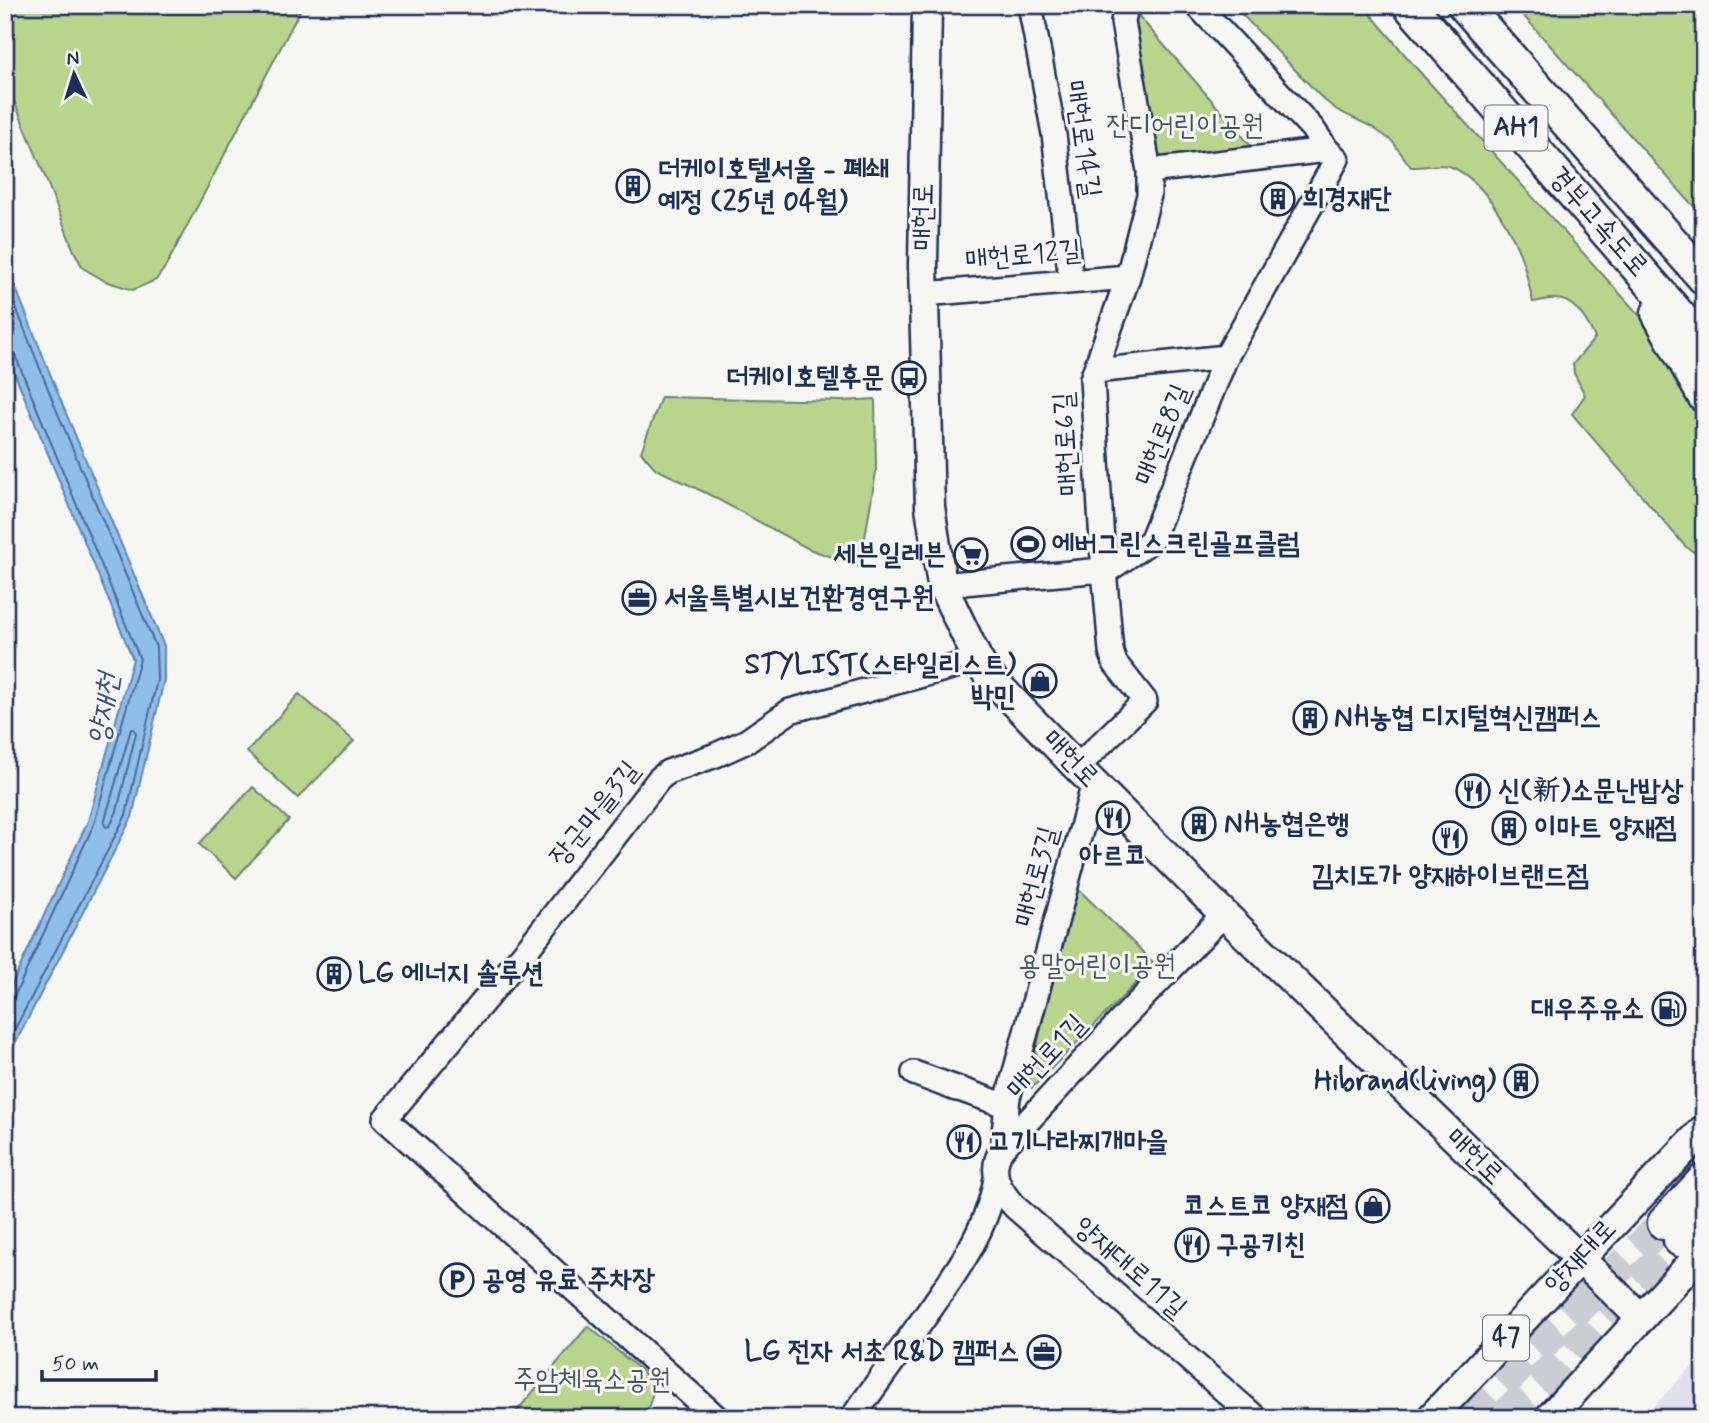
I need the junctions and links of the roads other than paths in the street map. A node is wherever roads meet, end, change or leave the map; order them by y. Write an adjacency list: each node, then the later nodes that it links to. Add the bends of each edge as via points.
1 (927, 5): 15 (main road, 매헌로)
2 (1030, 5): 14 (street, 매헌로14길, via 1054,134)
3 (1126, 5): 8 (street, 매헌로6길, via 1123,22)
4 (1197, 5): 7 (street)
5 (1409, 5): 10 (highway, 경부고속도로 / AH1)
6 (1464, 5): 9 (highway, 경부고속도로 / AH1)
7 (1332, 155): 8 (street); 17 (street, 매헌로8길)
8 (1149, 171): 12 (street, 매헌로6길, via 1149,195)
9 (1648, 214): 11 (highway); 13 (highway, 경부고속도로 / AH1)
10 (1623, 250): 16 (highway, 경부고속도로 / AH1); 19 (highway)
11 (1704, 264)
12 (1128, 277): 14 (street, 매헌로12길); 18 (street, 매헌로6길)
13 (1704, 278)
14 (1071, 281): 15 (street, 매헌로12길)
15 (924, 294): 21 (main road, 매헌로, via 930,507)
16 (1704, 344)
17 (1226, 357): 18 (street); 20 (street, 매헌로8길, via 1151,541)
18 (1095, 371): 20 (street, 매헌로6길)
19 (1704, 396)
20 (1105, 572): 21 (street); 23 (street, 매헌로6길, via 1111,651 1145,701)
21 (942, 585): 22 (main road, 매헌로)
22 (978, 660): 23 (main road, 매헌로, via 988,676); 35 (street, 장군마을3길, via 790,711 747,741 668,772 385,1119)
23 (1085, 775): 24 (main road, 매헌로); 26 (street, 매헌로3길)
24 (1224, 914): 28 (street, 매헌로1길); 33 (main road, 매헌로)
25 (914, 1073): 26 (street)
26 (1007, 1106): 28 (street, 매헌로3길)
27 (1704, 1129): 33 (main road, 양재대로 / 47)
28 (1002, 1149): 29 (street, via 995,1165)
29 (996, 1178): 36 (street, via 979,1230 955,1274); 37 (street, 양재대로11길, via 1015,1207)
30 (1704, 1180): 32 (highway, 양재대로)
31 (1704, 1216): 32 (highway, 양재대로)
32 (1683, 1238): 34 (main road, 양재대로)
33 (1580, 1259): 34 (main road, 매헌로); 38 (main road, 양재대로 / 47)
34 (1642, 1318): 39 (main road, 양재대로)
35 (717, 1418)
36 (852, 1418)
37 (1256, 1418)
38 (1431, 1418)
39 (1549, 1418)

